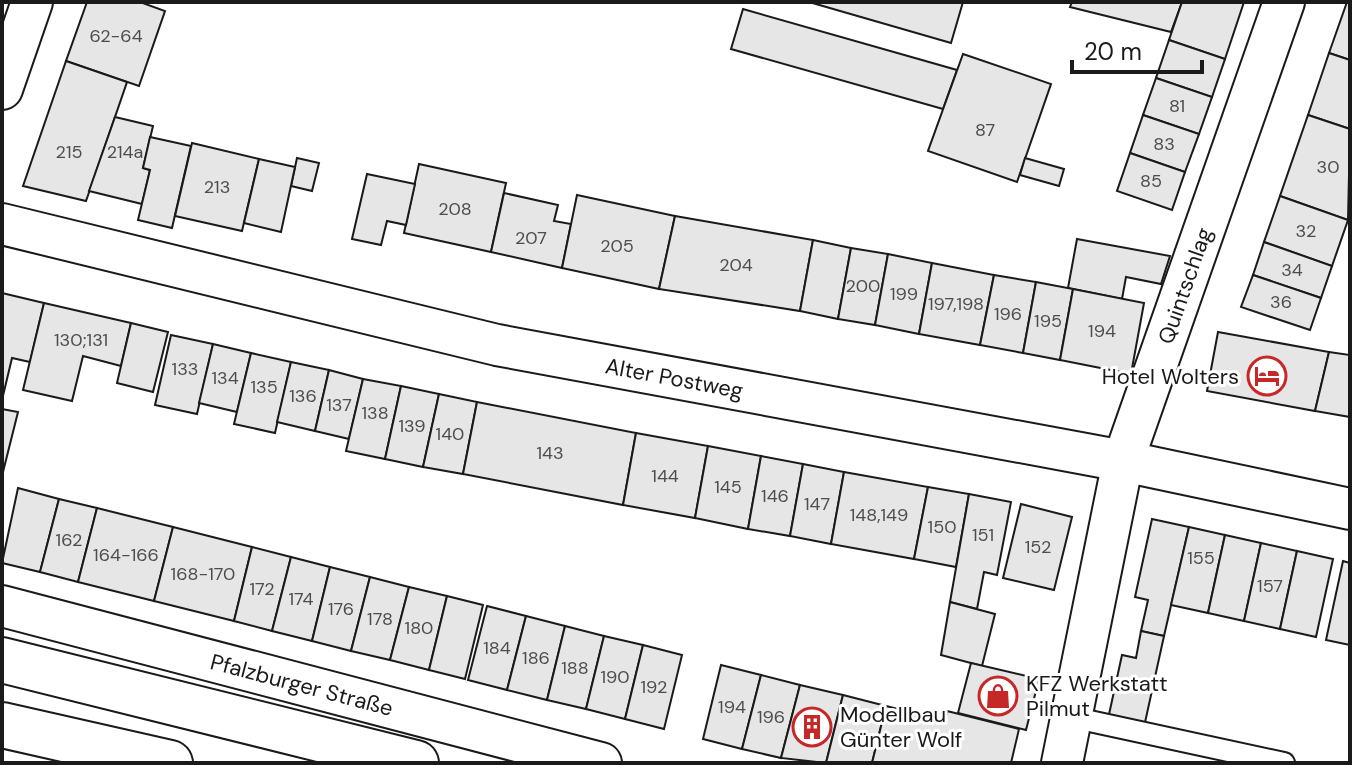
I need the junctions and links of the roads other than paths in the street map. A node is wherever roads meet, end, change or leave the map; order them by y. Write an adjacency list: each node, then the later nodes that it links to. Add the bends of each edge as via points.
1 (32, 2): 3 (street)
2 (1284, 2): 5 (street, Quintschlag)
3 (2, 89)
4 (2, 224): 5 (street, Alter Postweg, via 497,345)
5 (1123, 461): 6 (street, Alter Postweg); 9 (street, Quintschlag)
6 (1350, 509)
7 (2, 606): 13 (street, Pfalzburger Straße)
8 (2, 660): 12 (main road)
9 (1071, 717): 14 (street, Quintschlag); 15 (lane)
10 (2, 725): 11 (main road)
11 (170, 763)
12 (416, 763)
13 (601, 763)
14 (1062, 763)
15 (1284, 763)

